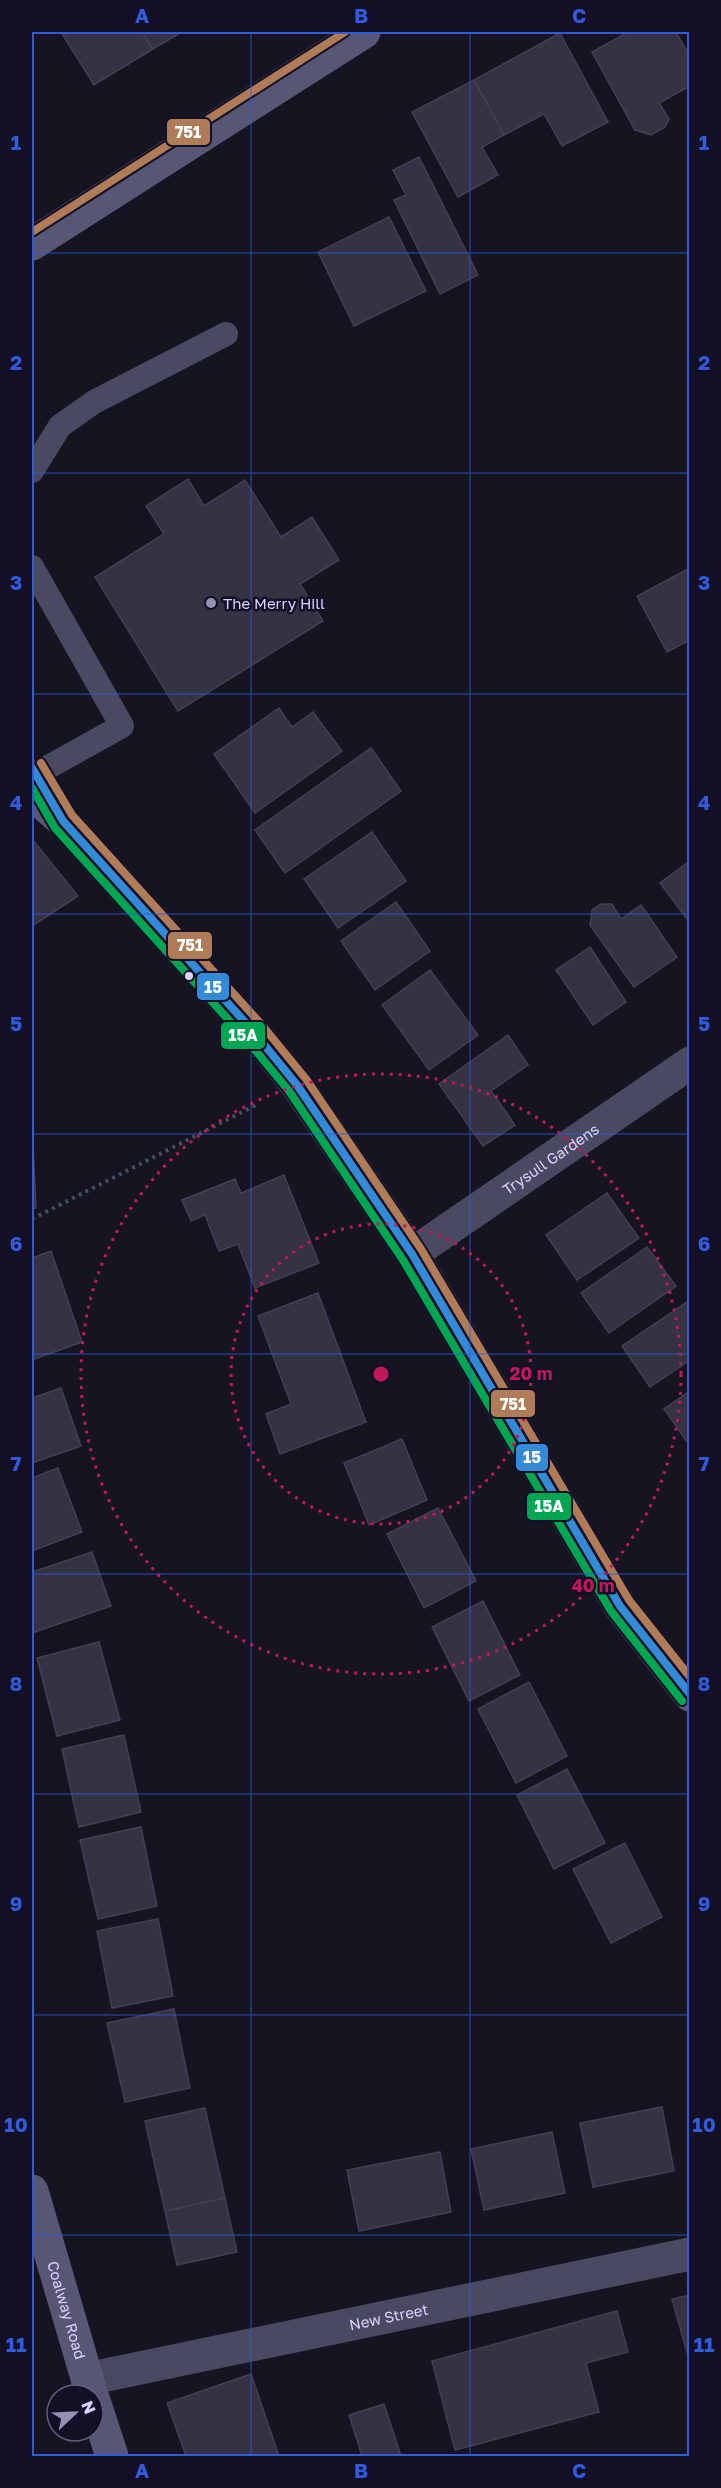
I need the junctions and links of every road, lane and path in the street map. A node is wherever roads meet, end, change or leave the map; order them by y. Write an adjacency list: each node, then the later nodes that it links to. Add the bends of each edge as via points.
1 (364, 32): 2 (street)
2 (33, 244)
3 (226, 334): 4 (lane, via 86,408 60,426)
4 (32, 471)
5 (32, 567): 6 (lane, via 122,726)
6 (33, 779): 8 (street, via 63,821)
7 (690, 1063): 10 (street, Trysull Gardens)
8 (297, 1085): 9 (path); 10 (street)
9 (32, 1219)
10 (412, 1254): 11 (street, via 620,1606)
11 (690, 1695)
12 (32, 2191): 14 (street, Coalway Road)
13 (690, 2254): 15 (street, New Street)
14 (89, 2383)
15 (105, 2388)
16 (105, 2435): 17 (street, Coalway Road)
17 (112, 2457)

